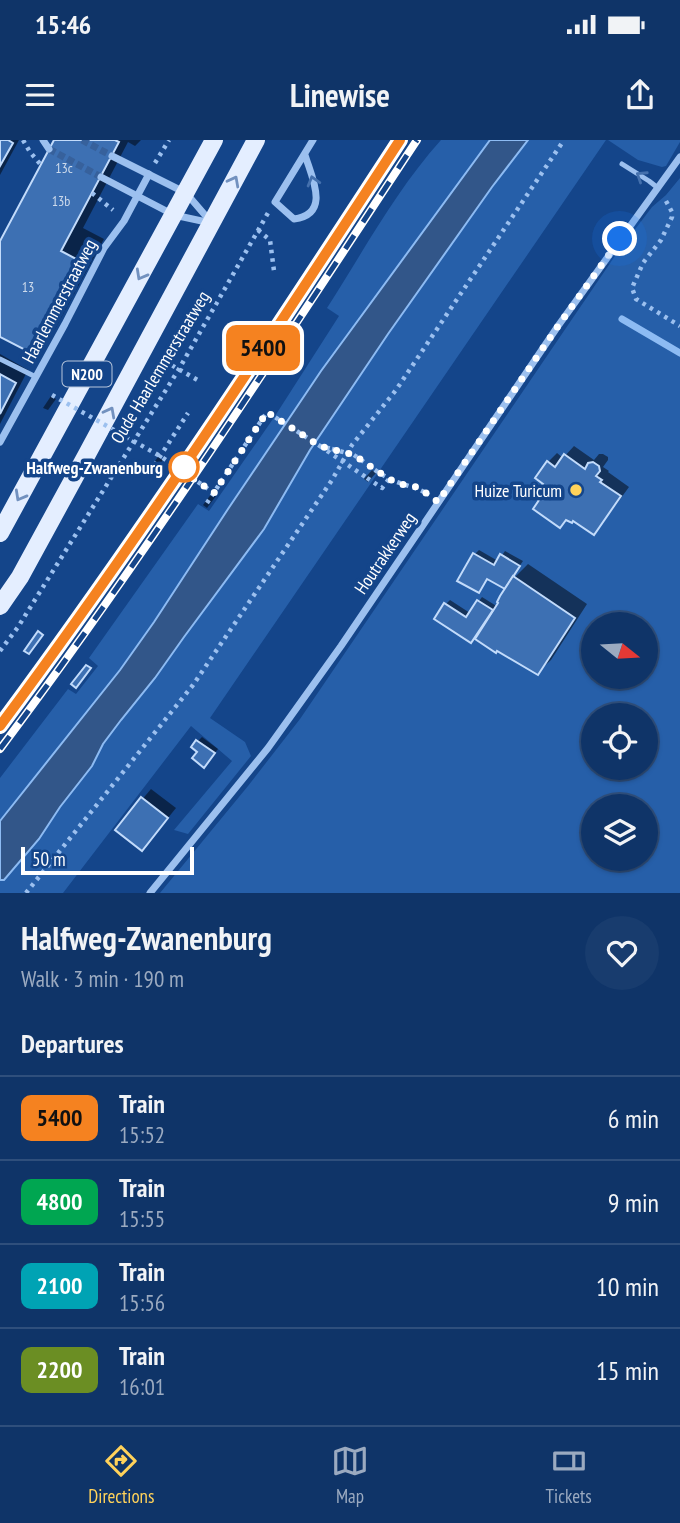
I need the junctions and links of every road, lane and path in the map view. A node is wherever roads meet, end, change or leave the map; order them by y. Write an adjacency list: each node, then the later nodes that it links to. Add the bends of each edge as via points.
1 (43, 140): 7 (street)
2 (169, 140): 12 (path)
3 (214, 140): 16 (main road, N200)
4 (256, 140): 21 (main road, N200, one-way to 4)
5 (313, 140): 8 (street)
6 (564, 140): 43 (path, via 396,390 352,445 193,685)
7 (49, 149)
8 (305, 155): 18 (street); 18 (street, one-way to 8, via 294,219 313,211 316,191)
9 (112, 156): 12 (street)
10 (680, 157): 14 (street, Houtrakkerweg)
11 (622, 164): 14 (lane, one-way to 11)
12 (149, 174): 16 (street); 17 (street, Haarlemmerstraatweg)
13 (101, 177): 17 (street)
14 (658, 188): 24 (path, via 672,217 632,288 636,299); 39 (street, Houtrakkerweg)
15 (92, 193): 19 (path)
16 (186, 193): 20 (main road, N200); 21 (street)
17 (137, 196): 20 (street); 27 (street, Haarlemmerstraatweg, via 104,247)
18 (275, 202): 22 (path, Oude Haarlemmerstraatweg)
19 (107, 207)
20 (174, 215): 21 (street); 40 (main road, N200, one-way to 40)
21 (212, 223): 41 (main road, N200, one-way to 21)
22 (258, 230): 23 (path, via 270,240); 26 (path, Oude Haarlemmerstraatweg)
23 (274, 271)
24 (680, 326)
25 (0, 359): 27 (lane)
26 (179, 369): 28 (path); 29 (path, via 166,362); 42 (path, Oude Haarlemmerstraatweg)
27 (36, 377): 32 (street, Haarlemmerstraatweg)
28 (201, 382)
29 (150, 384)
30 (52, 395): 34 (path, bridge)
31 (188, 413): 34 (path, bridge)
32 (0, 442)
33 (320, 446): 36 (path, bridge, via 354,455); 36 (path, bridge, via 382,488); 37 (path, bridge, via 267,412)
34 (160, 456): 35 (path); 37 (path, bridge)
35 (151, 469)
36 (389, 479): 39 (path, via 418,487)
37 (214, 493): 38 (path)
38 (208, 501)
39 (438, 502): 44 (street, Houtrakkerweg, via 268,748)
40 (0, 533)
41 (0, 606)
42 (0, 651)
43 (26, 893)
44 (150, 893)

